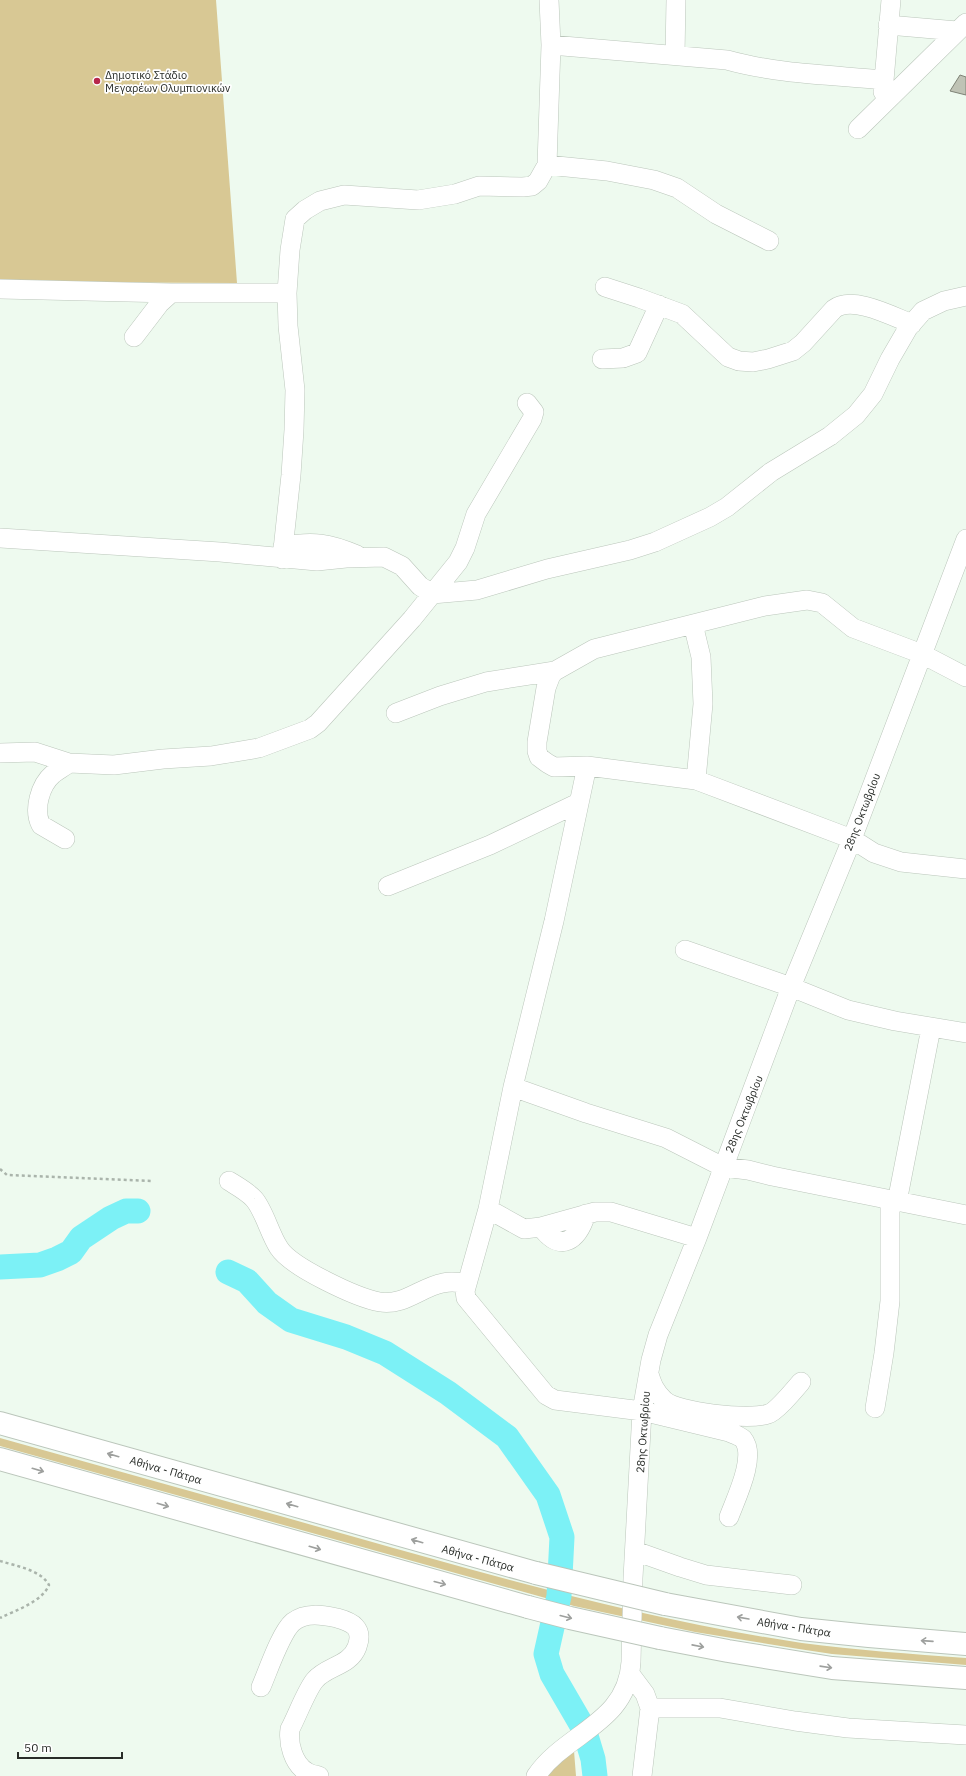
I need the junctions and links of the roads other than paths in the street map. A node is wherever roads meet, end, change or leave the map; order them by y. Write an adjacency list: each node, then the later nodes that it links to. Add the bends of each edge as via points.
1 (549, 0): 6 (street)
2 (676, 0): 7 (street)
3 (891, 0): 4 (street)
4 (888, 26): 5 (street); 8 (street)
5 (962, 27): 9 (street)
6 (550, 45): 7 (street); 11 (street)
7 (675, 55): 8 (street, via 727,60 770,69)
8 (884, 80): 9 (street)
9 (882, 104): 10 (street)
10 (858, 129)
11 (547, 164): 12 (street, via 607,170 654,180 677,188 716,214); 15 (street, via 538,181 532,186 479,186 455,194 418,200 344,195 320,201 295,219)
12 (769, 241)
13 (605, 287): 18 (street)
14 (0, 289): 16 (street)
15 (287, 293): 16 (street); 25 (street, via 295,396)
16 (171, 294): 20 (street, via 160,303)
17 (966, 296): 19 (street, via 944,301 924,310)
18 (659, 305): 19 (street, via 682,314 728,357 739,361 753,362 793,351 834,309 846,303 856,304); 21 (street, via 636,353 623,358)
19 (912, 324): 26 (street, via 890,359 873,394 856,415 830,436 771,472 727,507 710,517 655,542 630,550 547,569 477,590)
20 (134, 337)
21 (602, 359)
22 (527, 403): 26 (street, via 534,412 526,430 476,514 458,562)
23 (0, 538): 25 (street, via 214,551)
24 (966, 539): 28 (street, 28ης Οκτωβρίου)
25 (283, 552): 26 (street, via 317,561 384,557 402,566 420,586)
26 (432, 594): 33 (street, via 310,729 259,748 236,753 114,765)
27 (693, 624): 28 (street, via 765,606 807,600 822,603 853,628); 29 (street, via 594,649); 35 (street, via 701,657 703,704)
28 (922, 654): 30 (street); 38 (street, 28ης Οκτωβρίου)
29 (556, 671): 31 (street, via 486,682); 34 (street, via 550,675 546,688 537,751 542,760 554,766)
30 (966, 677)
31 (396, 713)
32 (0, 753): 33 (street, via 35,752)
33 (69, 763): 37 (street, via 48,780 38,801 37,810 41,825)
34 (587, 766): 35 (street); 36 (street)
35 (696, 780): 38 (street)
36 (578, 803): 40 (street, via 490,845); 45 (street, via 554,921)
37 (66, 839)
38 (852, 839): 39 (street, via 874,853 901,862); 42 (street, 28ης Οκτωβρίου)
39 (966, 869)
40 (388, 886)
41 (685, 950): 42 (street)
42 (791, 987): 43 (street, via 848,1010); 46 (street, 28ης Οκτωβρίου)
43 (931, 1028): 44 (street); 48 (street)
44 (966, 1033)
45 (513, 1087): 46 (street, via 666,1138); 49 (street)
46 (723, 1166): 48 (street); 51 (street, 28ης Οκτωβρίου)
47 (229, 1182): 52 (street, via 254,1199 279,1249 287,1258 356,1294 393,1303 443,1282)
48 (893, 1201): 50 (street); 55 (street, via 890,1301)
49 (488, 1209): 51 (street, via 524,1229 541,1227 556,1242 563,1242 576,1235 586,1214 595,1212 611,1212); 52 (street)
50 (966, 1215)
51 (697, 1238): 53 (street, 28ης Οκτωβρίου, via 658,1335)
52 (467, 1284): 56 (street, via 466,1298 546,1395 562,1402)
53 (649, 1374): 54 (street, via 653,1388 673,1406 725,1415 768,1414 775,1410); 56 (street, 28ης Οκτωβρίου)
54 (801, 1382)
55 (875, 1408)
56 (642, 1412): 59 (street, via 729,1432 742,1438 748,1447 749,1458); 60 (street, 28ης Οκτωβρίου)
57 (0, 1423): 62 (highway, Αθήνα - Πάτρα, one-way to 57, bridge, via 815,1630 665,1604 536,1573)
58 (0, 1459): 64 (highway, one-way to 64, bridge, via 528,1607 660,1638 832,1668)
59 (729, 1517)
60 (635, 1550): 61 (street, via 706,1574); 63 (street, 28ης Οκτωβρίου)
61 (792, 1585)
62 (966, 1644)
63 (630, 1674): 66 (street, via 645,1694); 69 (street, 28ης Οκτωβρίου, via 614,1708 556,1754)
64 (966, 1678)
65 (261, 1687): 68 (street, via 287,1629 298,1619 307,1615 322,1615 351,1622 355,1626 359,1639 353,1655 322,1673 315,1680 290,1729 289,1737 299,1766 307,1773)
66 (650, 1708): 67 (street, via 720,1708 795,1722 848,1728); 70 (street)
67 (966, 1735)
68 (319, 1776)
69 (536, 1776)
70 (642, 1776)

